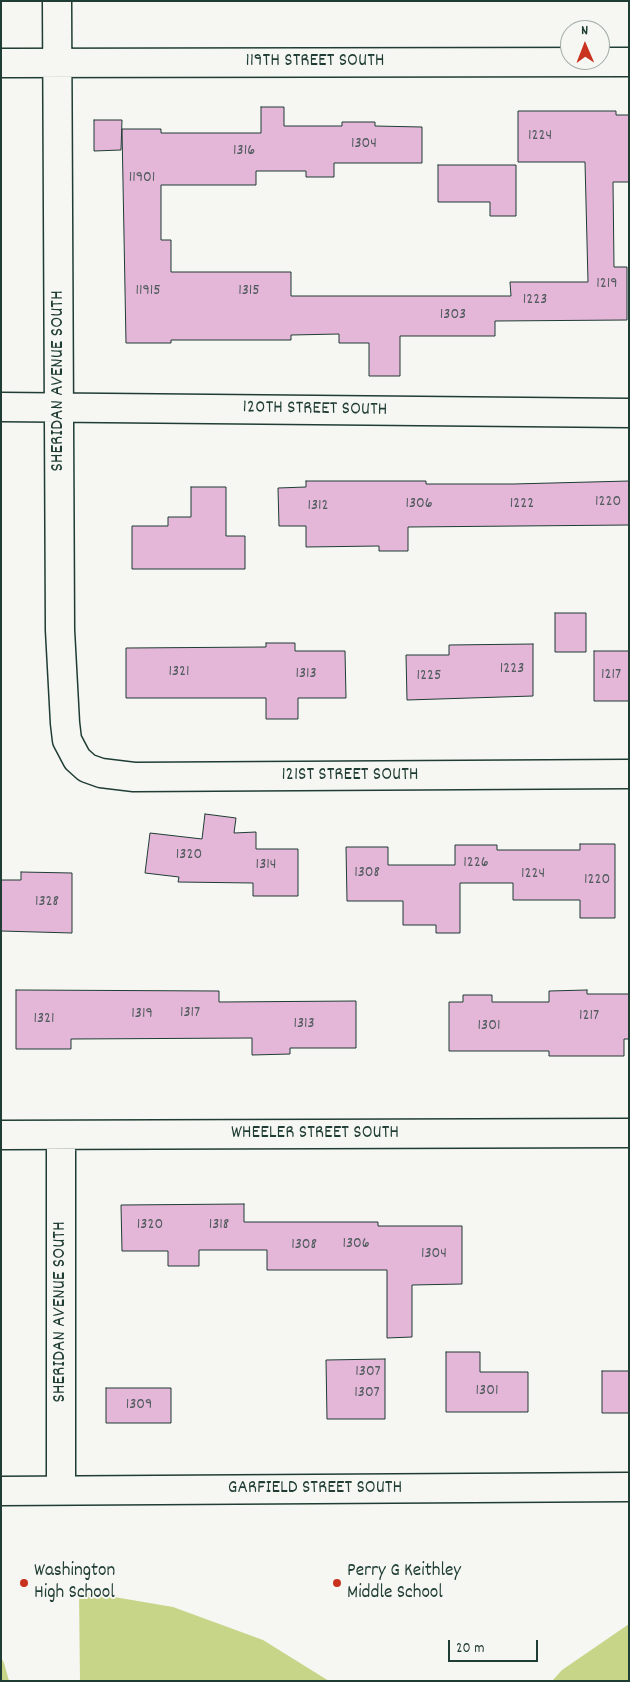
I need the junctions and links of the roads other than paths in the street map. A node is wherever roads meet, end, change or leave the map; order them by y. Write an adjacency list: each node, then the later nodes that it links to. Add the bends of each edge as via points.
1 (57, 1): 4 (street, SHERIDAN AVENUE SOUTH)
2 (629, 62): 4 (street, 119TH STREET SOUTH)
3 (1, 63): 4 (street, 119TH STREET SOUTH)
4 (58, 63): 6 (street, SHERIDAN AVENUE SOUTH)
5 (1, 407): 6 (street, 120TH STREET SOUTH)
6 (58, 407): 7 (street, 120TH STREET SOUTH); 8 (street, SHERIDAN AVENUE SOUTH, via 62,692 67,740)
7 (629, 413)
8 (77, 759): 9 (street, 121ST STREET SOUTH, via 100,773 134,777)
9 (629, 774)
10 (629, 1133): 12 (street, WHEELER STREET SOUTH)
11 (1, 1135): 12 (street, WHEELER STREET SOUTH)
12 (61, 1135): 14 (street, SHERIDAN AVENUE SOUTH)
13 (629, 1487): 14 (street, GARFIELD STREET SOUTH)
14 (61, 1490): 15 (street, GARFIELD STREET SOUTH)
15 (1, 1491)

